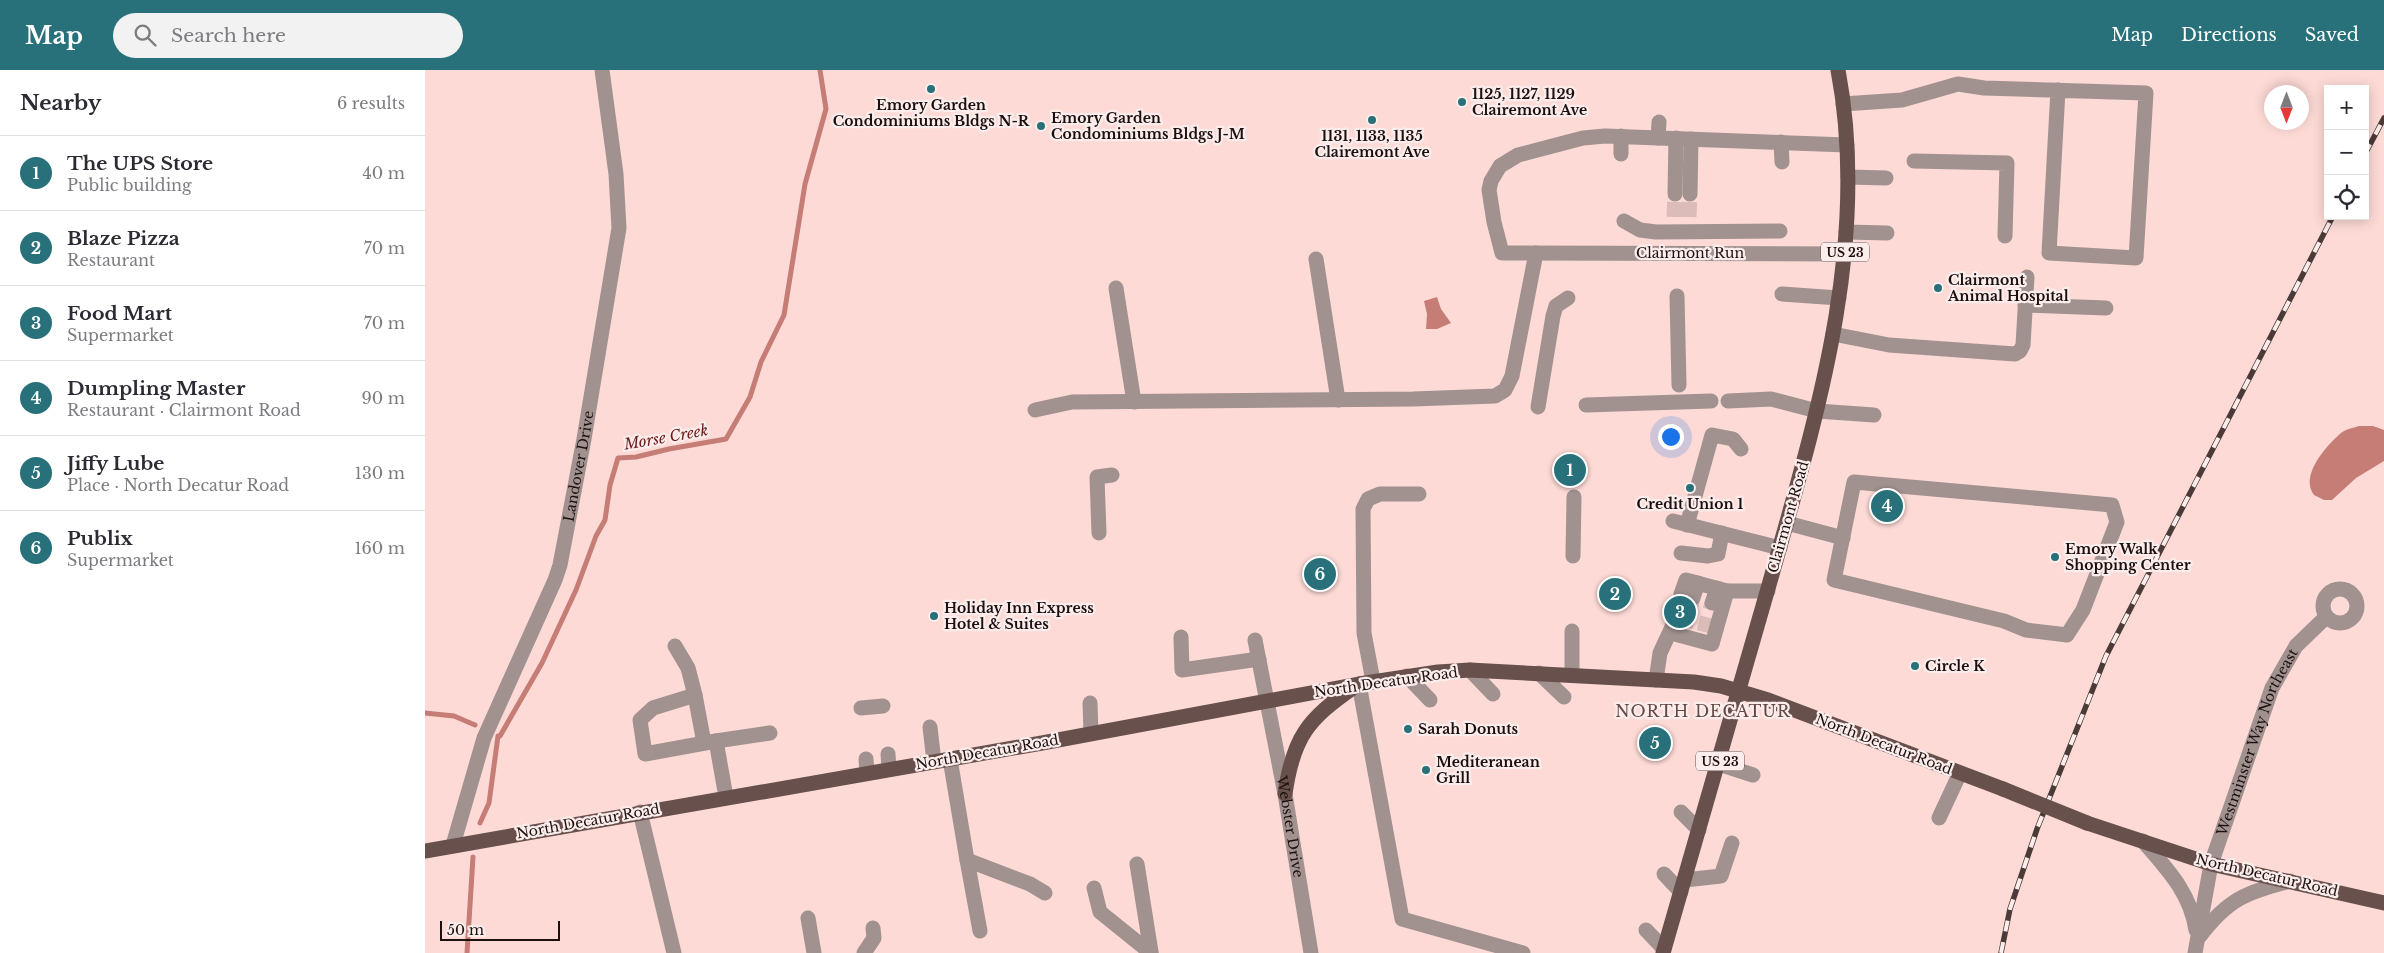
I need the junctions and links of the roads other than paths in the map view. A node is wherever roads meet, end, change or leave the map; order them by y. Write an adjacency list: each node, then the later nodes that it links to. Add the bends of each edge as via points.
1 (602, 70): 92 (street, Landover Drive, via 616,174 619,228 562,555 555,580 484,738)
2 (1838, 70): 4 (main road, Clairmont Road / US 23)
3 (2058, 90): 3 (street, via 2146,93 2137,258 2049,253); 4 (street, via 1958,84 1902,100)
4 (1843, 104): 8 (main road, Clairmont Road / US 23)
5 (1621, 136): 7 (street, via 1659,130); 9 (street); 20 (street, Clairmont Run, via 1583,138 1518,155 1500,166 1491,181 1489,200 1502,253)
6 (1773, 137): 7 (street); 8 (street); 11 (street)
7 (1684, 139): 14 (street)
8 (1847, 144): 12 (main road, Clairmont Road / US 23)
9 (1621, 154)
10 (1914, 161): 19 (street, via 2007,164)
11 (1782, 162)
12 (1848, 177): 13 (street); 17 (main road, Clairmont Road / US 23)
13 (1886, 178)
14 (1682, 194)
15 (1624, 221): 16 (street, via 1640,230 1678,224)
16 (1781, 231)
17 (1847, 232): 18 (street); 21 (main road, Clairmont Road / US 23)
18 (1887, 233)
19 (2005, 236)
20 (1535, 253): 21 (street, Clairmont Run); 33 (street, via 1512,376 1501,394)
21 (1845, 254): 28 (main road, Clairmont Road / US 23)
22 (1316, 259): 33 (street)
23 (2027, 277): 29 (street)
24 (1116, 288): 36 (street)
25 (1782, 294): 28 (street)
26 (1677, 296): 32 (street)
27 (1568, 298): 38 (street, via 1556,306 1553,316)
28 (1839, 298): 31 (main road, Clairmont Road / US 23)
29 (2025, 304): 30 (street); 31 (street, via 2023,348 2015,354 1889,345)
30 (2106, 308)
31 (1833, 334): 40 (main road, Clairmont Road / US 23)
32 (1679, 386)
33 (1338, 400): 36 (street)
34 (1711, 401): 37 (street)
35 (1729, 401): 40 (street, via 1771,399)
36 (1134, 402): 39 (street, via 1061,403)
37 (1586, 405)
38 (1538, 407)
39 (1035, 410)
40 (1817, 411): 41 (street); 46 (main road, Clairmont Road / US 23)
41 (1874, 415)
42 (1741, 448): 48 (street, via 1733,439 1711,435 1680,523)
43 (1113, 476): 47 (street, via 1097,477)
44 (1419, 494): 65 (street, via 1380,494 1368,499 1363,509)
45 (1574, 497): 52 (street)
46 (1787, 523): 49 (street); 50 (main road, Clairmont Road / US 23)
47 (1099, 533)
48 (1722, 533): 50 (street); 51 (street, via 1718,554)
49 (1843, 538): 49 (street, via 1834,580 2003,621 2026,630 2067,635 2083,610 2117,522 2112,505 1854,482)
50 (1780, 548): 53 (main road, Clairmont Road / US 23)
51 (1681, 553)
52 (1573, 556)
53 (1767, 591): 64 (street, via 1705,593 1712,644 1688,633 1660,653); 66 (main road, Clairmont Road / US 23)
54 (2326, 616): 96 (street, Westminster Way Northeast, via 2296,646 2272,688)
55 (1572, 631): 62 (street)
56 (1181, 637): 59 (street, via 1182,670)
57 (1255, 640): 59 (street, Webster Drive)
58 (675, 646): 68 (street, via 688,668)
59 (1259, 659): 70 (street, Webster Drive)
60 (1470, 670): 61 (main road, North Decatur Road); 63 (main road, North Decatur Road); 67 (street)
61 (1539, 673): 62 (main road, North Decatur Road); 69 (street)
62 (1572, 675): 64 (main road, North Decatur Road)
63 (1407, 676): 65 (main road, North Decatur Road); 71 (street)
64 (1657, 680): 66 (main road, North Decatur Road, via 1701,683)
65 (1366, 683): 70 (main road, North Decatur Road); 84 (main road, via 1331,704 1303,735 1293,751); 114 (street, via 1402,919)
66 (1739, 692): 81 (main road, Clairmont Road / US 23); 82 (main road, North Decatur Road, via 1788,707)
67 (1493, 694)
68 (695, 695): 78 (street); 78 (street, via 653,708 640,720 645,754)
69 (1564, 697)
70 (1267, 700): 77 (main road, North Decatur Road); 84 (street, Webster Drive)
71 (1430, 700)
72 (1090, 703): 77 (street)
73 (883, 706): 74 (street)
74 (861, 708)
75 (930, 727): 80 (street)
76 (770, 733): 78 (street)
77 (1091, 733): 79 (main road, North Decatur Road)
78 (710, 742): 85 (street)
79 (950, 759): 80 (main road, North Decatur Road); 94 (street)
80 (934, 762): 85 (main road, North Decatur Road, via 889,762)
81 (1719, 764): 83 (street); 89 (main road, Clairmont Road / US 23)
82 (1961, 772): 88 (street); 90 (main road, North Decatur Road, bridge, via 2087,823)
83 (1753, 776)
84 (1285, 794): 113 (street, Webster Drive)
85 (726, 797): 86 (main road, North Decatur Road)
86 (640, 812): 92 (main road, North Decatur Road); 109 (street)
87 (1681, 812): 89 (street)
88 (1939, 818)
89 (1699, 830): 99 (main road, Clairmont Road / US 23)
90 (2143, 841): 96 (main road, North Decatur Road); 107 (street, via 2183,889 2193,913)
91 (1732, 843): 99 (street, via 1721,876)
92 (453, 845): 93 (main road, North Decatur Road)
93 (425, 851)
94 (967, 860): 101 (street); 106 (street)
95 (1137, 864): 112 (street)
96 (2211, 864): 98 (main road, North Decatur Road); 107 (street, Westminster Way Northeast)
97 (1664, 874): 99 (street)
98 (2290, 881): 102 (main road, North Decatur Road); 107 (street, via 2237,898 2212,920)
99 (1683, 886): 108 (main road, Clairmont Road / US 23)
100 (1094, 888): 112 (street, via 1100,912)
101 (1045, 893)
102 (2384, 902)
103 (807, 918): 110 (street)
104 (873, 928): 111 (street, via 874,938)
105 (1646, 930): 108 (street)
106 (980, 932)
107 (2196, 946)
108 (1663, 951)
109 (674, 953)
110 (814, 953)
111 (864, 953)
112 (1151, 953)
113 (1311, 953)
114 (1523, 953)

